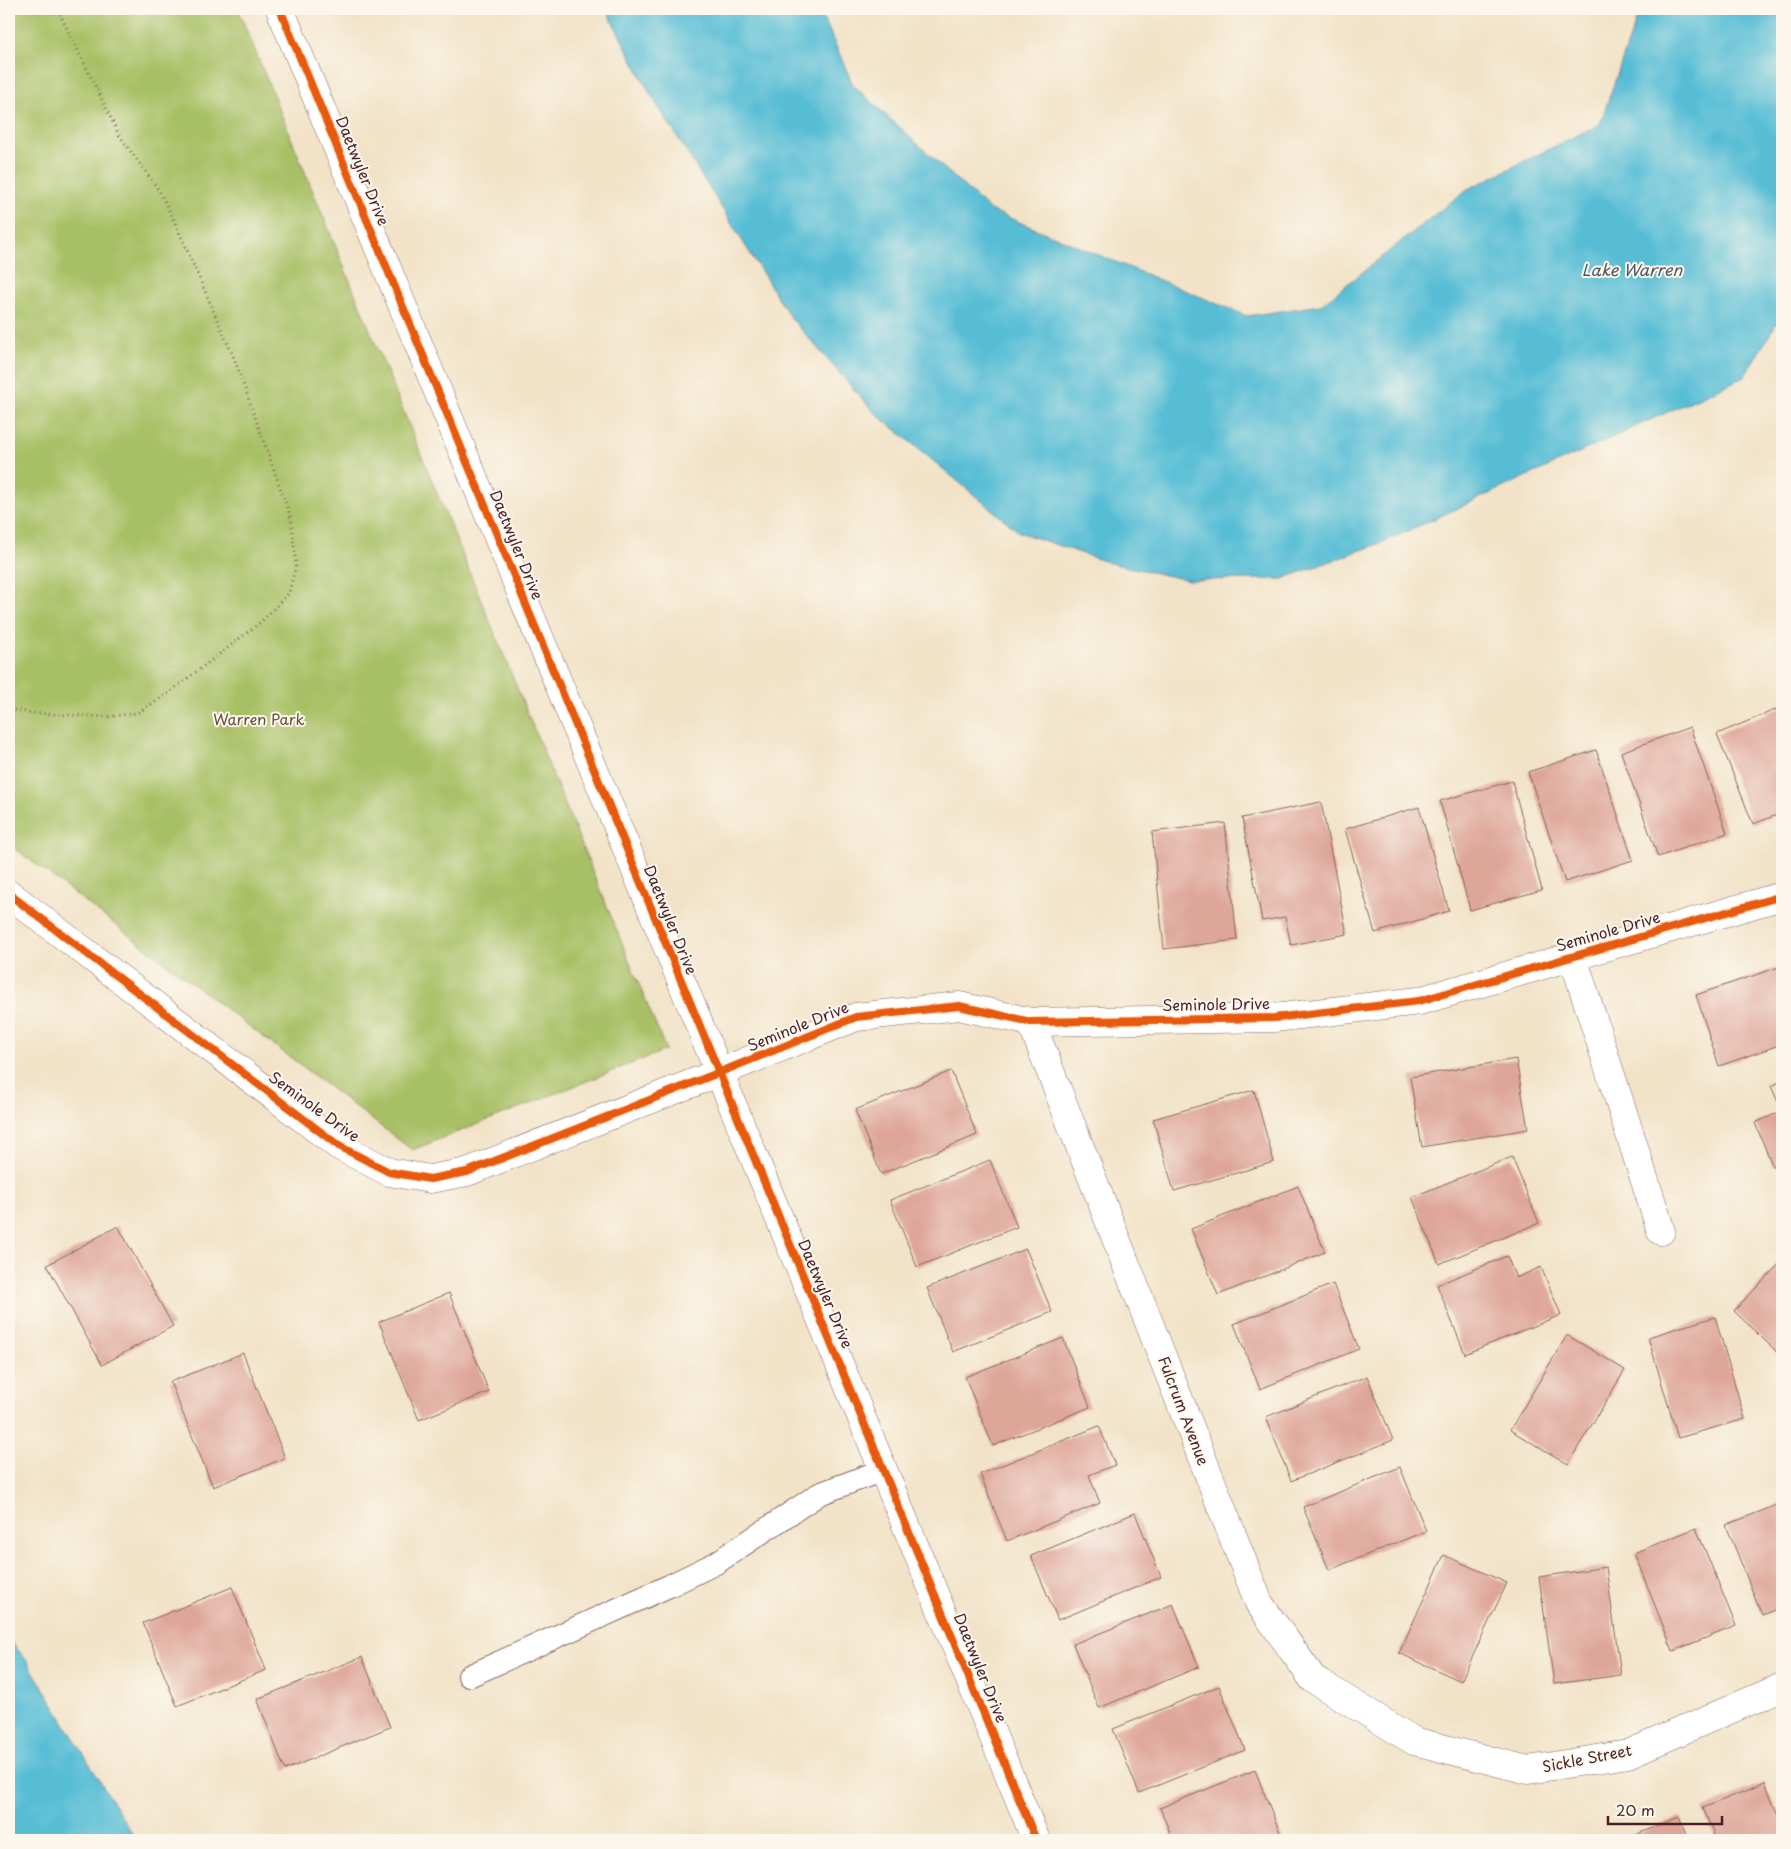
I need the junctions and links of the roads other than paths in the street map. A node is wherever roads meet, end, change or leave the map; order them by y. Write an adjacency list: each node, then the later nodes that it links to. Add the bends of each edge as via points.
1 (280, 9): 6 (street, Daetwyler Drive)
2 (9, 894): 6 (street, Seminole Drive, via 339,1146 389,1172 430,1179 467,1172)
3 (1782, 896): 4 (street, Seminole Drive)
4 (1573, 957): 5 (street, Seminole Drive, via 1419,1001 1274,1018); 7 (street)
5 (1031, 1022): 6 (street, Seminole Drive, via 959,1006 856,1017); 11 (street, Fulcrum Avenue, via 1259,1604 1313,1678)
6 (718, 1074): 8 (street, Daetwyler Drive)
7 (1662, 1231)
8 (883, 1470): 9 (lane, via 819,1494 716,1563); 12 (street, Daetwyler Drive)
9 (469, 1676)
10 (1782, 1688): 11 (street, Sickle Street, via 1628,1754 1528,1770)
11 (1414, 1742)
12 (1036, 1840)

